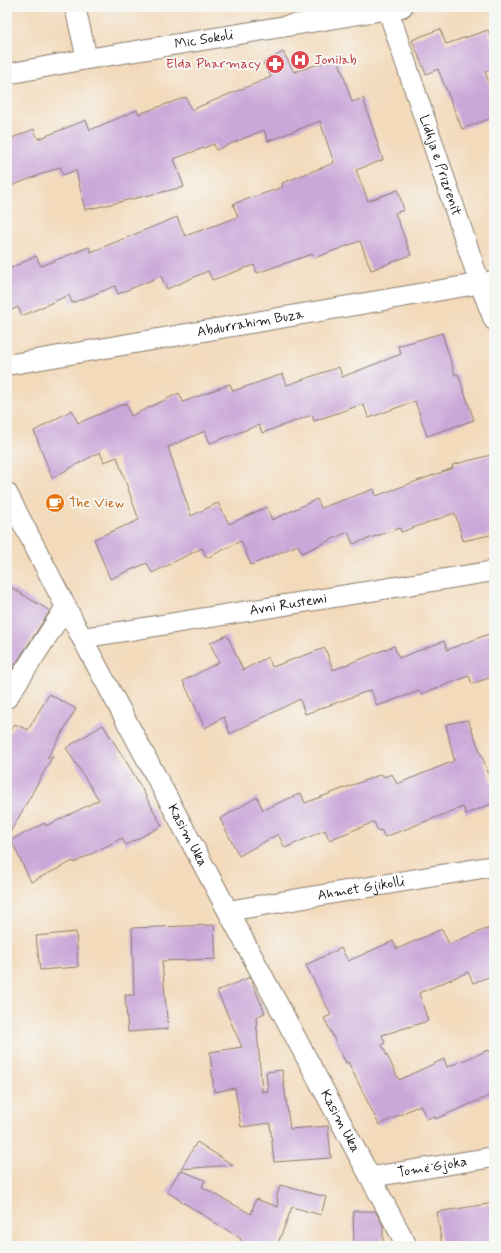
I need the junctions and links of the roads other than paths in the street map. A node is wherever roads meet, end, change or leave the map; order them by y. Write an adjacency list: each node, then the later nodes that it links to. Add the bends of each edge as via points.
1 (75, 7): 3 (street)
2 (392, 8): 3 (street, Mic Sokoli); 5 (street, Lidhja e Prizrenit)
3 (87, 59): 4 (street, Mic Sokoli)
4 (7, 74)
5 (487, 283): 6 (street, Lidhja e Prizrenit); 7 (street, Abdurrahim Buza)
6 (494, 320)
7 (7, 365)
8 (7, 493): 10 (street, Kasim Uka)
9 (494, 571): 11 (street, Avni Rustemi)
10 (66, 607): 11 (street, Kasim Uka); 12 (street)
11 (82, 638): 14 (street, Kasim Uka)
12 (7, 698)
13 (494, 866): 14 (street, Ahmet Gjikolli)
14 (228, 911): 16 (street, Kasim Uka)
15 (494, 1157): 16 (street, Tomë Gjoka)
16 (370, 1177): 17 (street, Kasim Uka)
17 (407, 1246)

